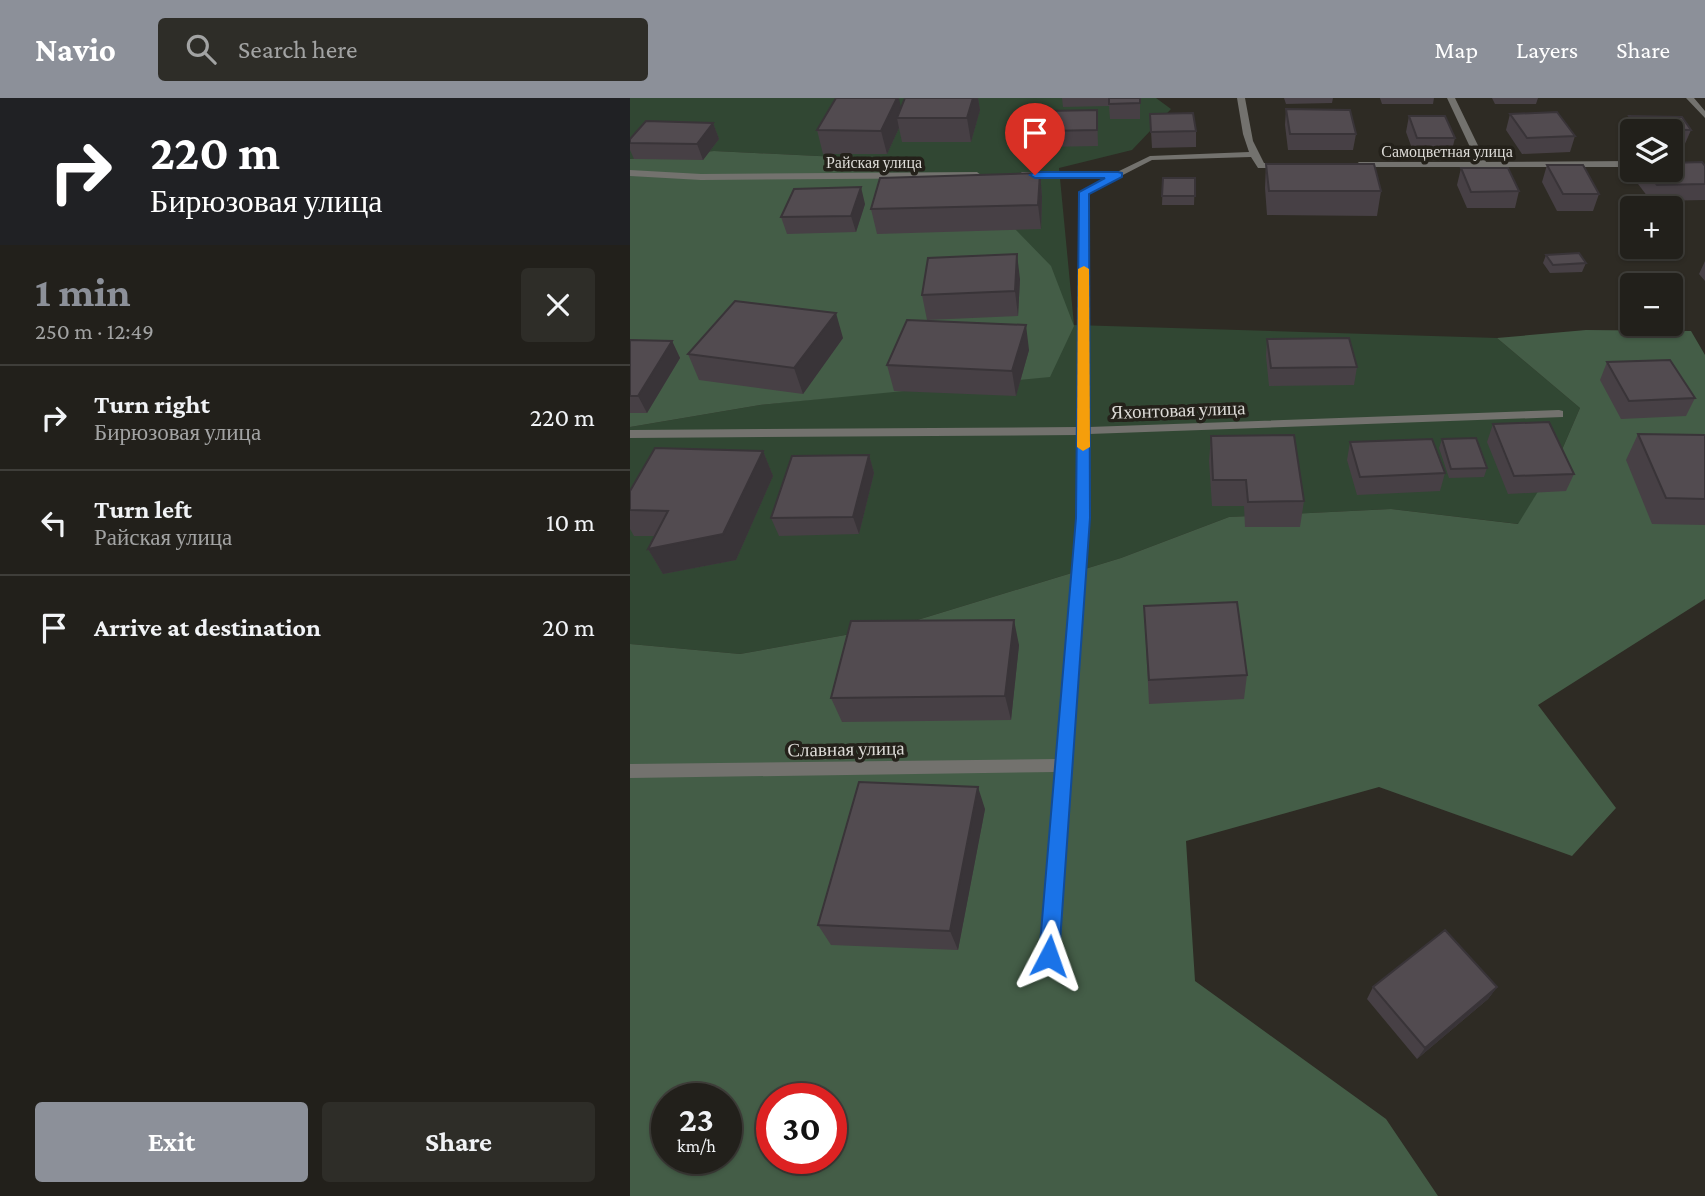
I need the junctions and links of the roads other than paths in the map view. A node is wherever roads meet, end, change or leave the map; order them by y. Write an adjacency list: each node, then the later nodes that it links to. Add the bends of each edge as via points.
1 (1241, 98): 5 (street)
2 (1451, 98): 7 (street)
3 (1690, 98): 4 (street)
4 (1705, 116)
5 (1253, 154): 8 (street, via 1261,166); 13 (street, via 1150,158)
6 (1620, 164): 7 (street, Самоцветная улица)
7 (1483, 165): 9 (street, Самоцветная улица)
8 (1303, 166)
9 (1345, 166)
10 (630, 173): 11 (street, Райская улица, via 701,177)
11 (993, 175)
12 (1007, 175): 13 (street)
13 (1118, 175): 15 (street, via 1084,192)
14 (1559, 414): 15 (street, Яхонтовая улица)
15 (1083, 431): 16 (street, Яхонтовая улица); 17 (street, via 1083,518)
16 (630, 435)
17 (1063, 765): 18 (street, Славная улица); 19 (street)
18 (630, 771)
19 (1049, 956)

